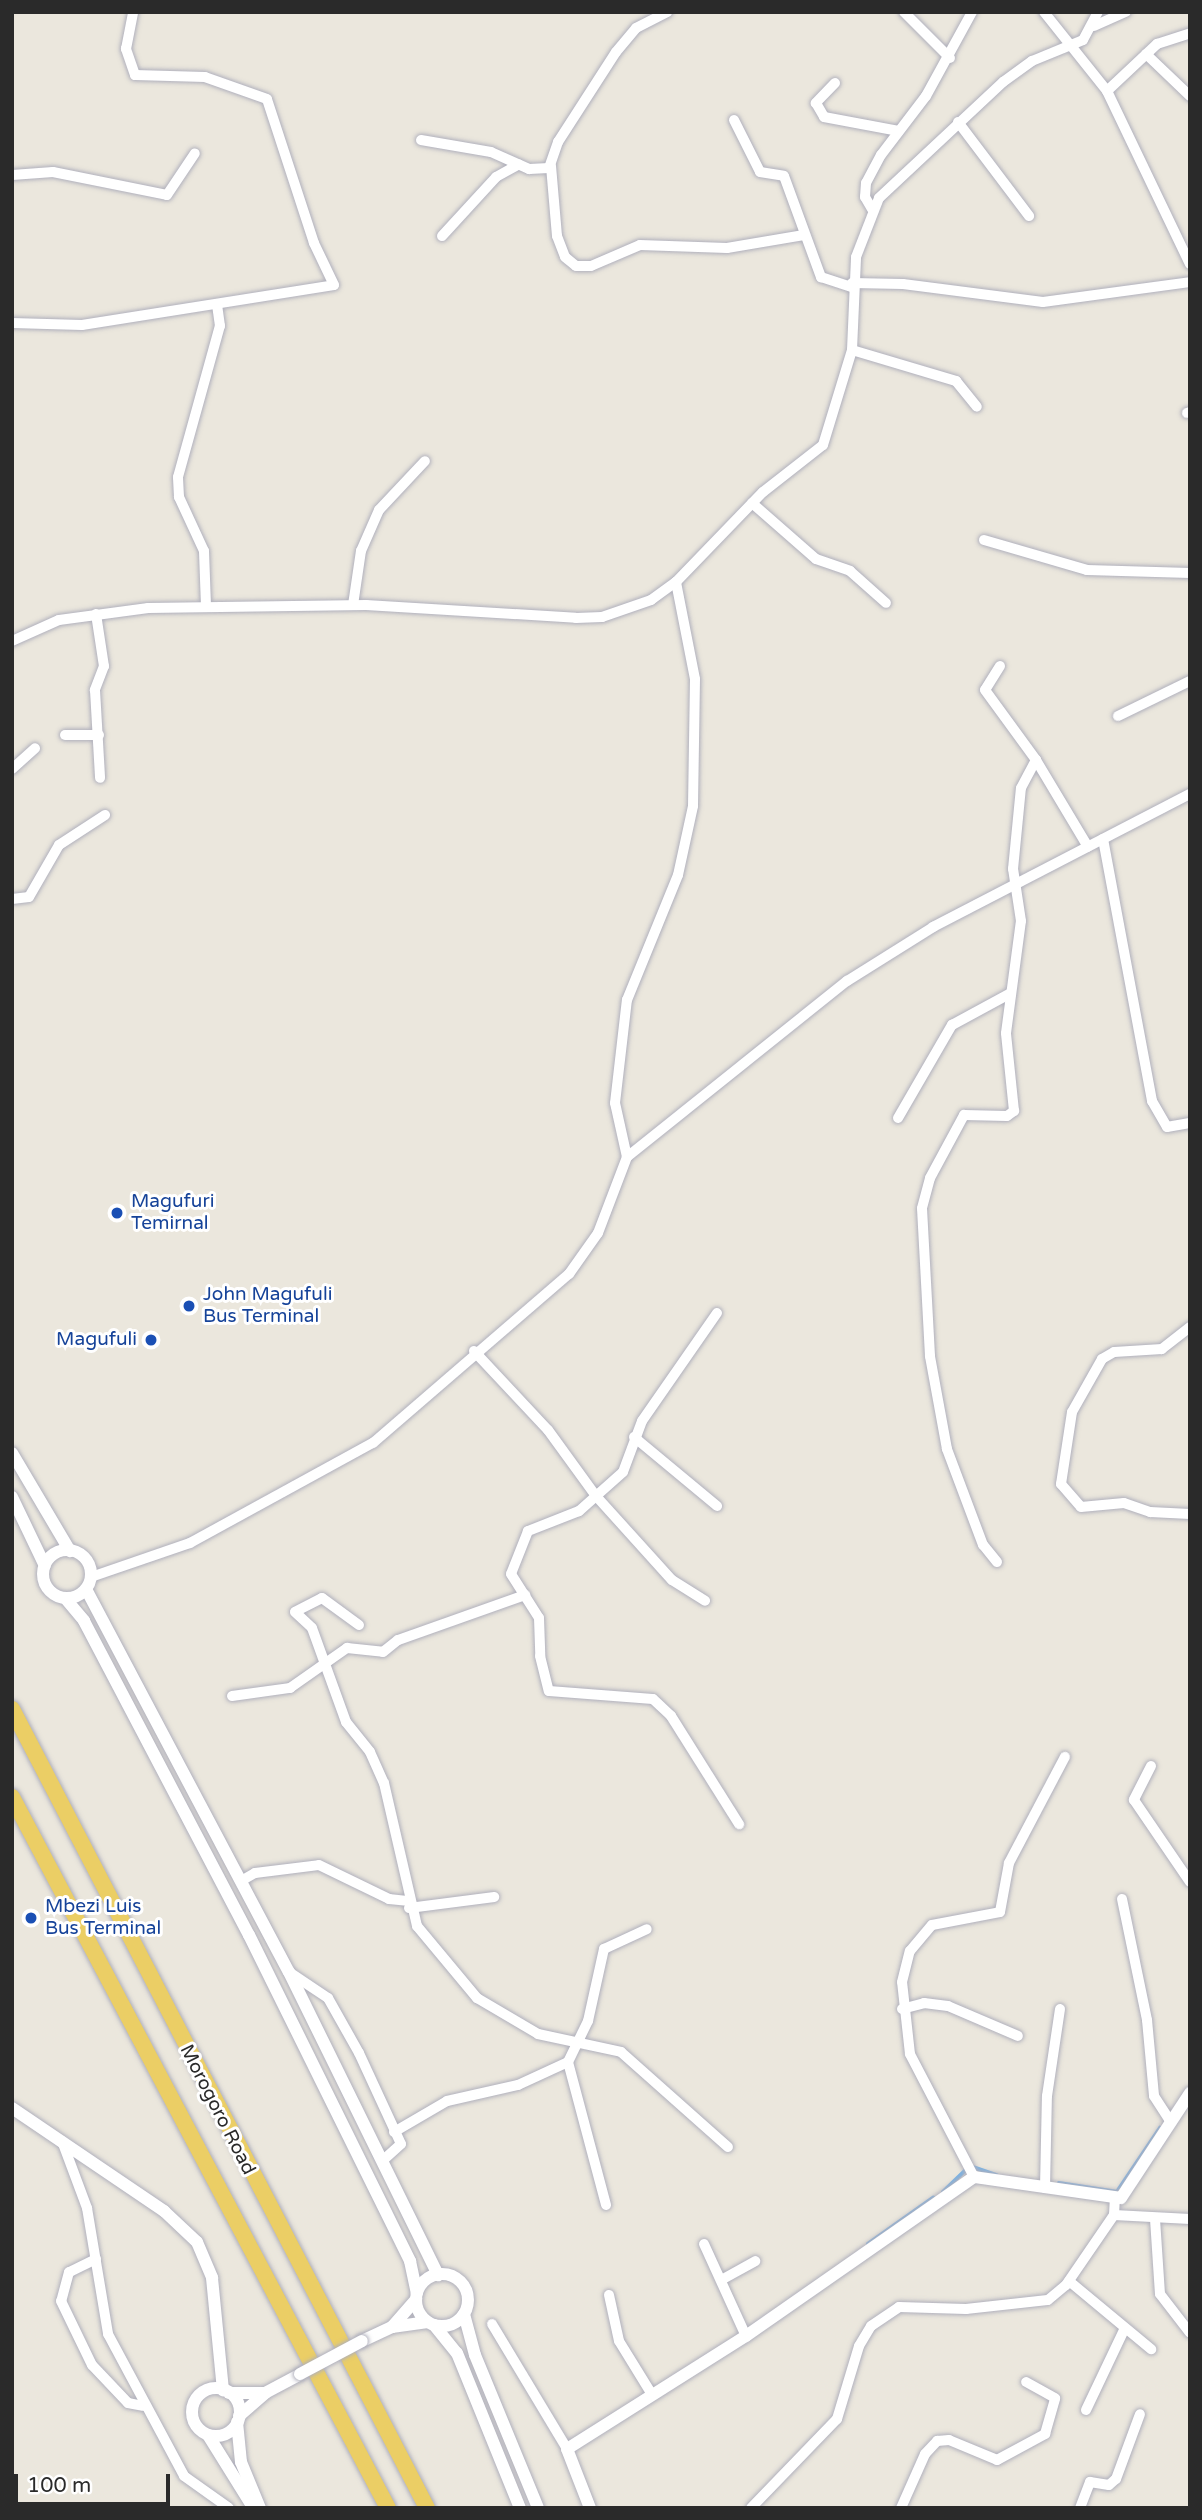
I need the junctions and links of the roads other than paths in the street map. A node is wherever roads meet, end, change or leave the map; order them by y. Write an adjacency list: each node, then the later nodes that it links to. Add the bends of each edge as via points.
1 (133, 12): 31 (street, via 126,49 135,75 205,77 267,99 320,258 335,282 329,290)
2 (667, 12): 22 (street, via 636,28 616,52 558,142)
3 (904, 12): 12 (street)
4 (972, 12): 12 (street)
5 (1044, 12): 10 (street)
6 (1098, 12): 8 (street)
7 (1126, 12): 8 (street)
8 (1094, 26): 10 (street, via 1083,40)
9 (1190, 33): 11 (street, via 1157,44)
10 (1067, 46): 14 (street); 17 (street, via 1032,61)
11 (1146, 54): 14 (street); 15 (street)
12 (950, 58): 18 (street)
13 (835, 83): 18 (street, via 816,103 824,117)
14 (1107, 91): 28 (street)
15 (1190, 96)
16 (734, 120): 26 (street, via 760,172 784,176)
17 (958, 122): 24 (street); 25 (street)
18 (899, 131): 24 (street, via 866,183 864,197)
19 (421, 140): 21 (street, via 477,148)
20 (195, 153): 23 (street, via 167,195 53,172)
21 (519, 164): 22 (street, via 539,170); 27 (street, via 502,172)
22 (551, 166): 26 (street, via 557,236 576,266 591,267 640,245 727,248)
23 (12, 175)
24 (872, 209): 30 (street)
25 (1029, 216)
26 (804, 235): 30 (street, via 821,277)
27 (442, 236)
28 (1190, 264)
29 (1190, 282): 30 (street, via 1043,302 912,285)
30 (852, 285): 33 (street)
31 (217, 303): 32 (street, via 82,325); 42 (street, via 220,326 178,477 179,496 204,551)
32 (12, 323)
33 (852, 350): 34 (street, via 956,382); 36 (street, via 823,445)
34 (977, 407)
35 (425, 461): 41 (street, via 379,510 361,551)
36 (752, 503): 39 (street); 40 (street, via 816,559 850,571)
37 (984, 540): 38 (street, via 1087,570)
38 (1190, 573)
39 (676, 582): 41 (street, via 651,600 602,617); 63 (street, via 695,679 693,806 678,875 627,1000 615,1103)
40 (886, 603)
41 (353, 605): 42 (street)
42 (205, 606): 43 (street)
43 (96, 614): 44 (street, via 46,624); 49 (street, via 104,666 95,690)
44 (12, 641)
45 (1000, 666): 51 (street, via 985,690)
46 (1190, 681): 47 (street)
47 (1118, 716)
48 (65, 735): 49 (street)
49 (99, 735): 53 (street)
50 (35, 748): 52 (street)
51 (1037, 760): 57 (street); 58 (street, via 1021,788)
52 (12, 769)
53 (100, 778)
54 (1190, 794): 56 (street)
55 (105, 815): 59 (street, via 59,845 29,897)
56 (1103, 839): 57 (street); 62 (street, via 1153,1101 1168,1128)
57 (1088, 847): 58 (street)
58 (1013, 886): 60 (street, via 1021,921); 63 (street, via 869,964)
59 (12, 899)
60 (1009, 994): 61 (street, via 952,1025); 74 (street, via 1006,1042 1014,1111 1007,1116 964,1115 930,1178 922,1208 930,1356 947,1449 976,1530)
61 (898, 1118)
62 (1190, 1123)
63 (627, 1157): 66 (street, via 598,1233 579,1262)
64 (717, 1313): 67 (street)
65 (1190, 1327): 72 (street, via 1163,1349 1114,1352 1102,1359 1072,1412 1061,1476 1065,1495 1080,1507 1124,1503 1150,1512)
66 (474, 1351): 69 (street, via 565,1451); 76 (street, via 408,1414 334,1469 190,1543)
67 (634, 1437): 69 (street, via 623,1472); 71 (street)
68 (12, 1453): 73 (street)
69 (596, 1496): 77 (street, via 579,1511 548,1520 524,1536 511,1574); 79 (street, via 672,1580)
70 (12, 1497): 75 (street)
71 (717, 1506)
72 (1190, 1514)
73 (70, 1551): 75 (street, via 57,1553); 76 (street, via 85,1560)
74 (997, 1562)
75 (45, 1566): 78 (street, via 49,1589)
76 (88, 1583): 78 (street); 88 (street)
77 (525, 1595): 81 (street, via 398,1640 383,1652 354,1646); 87 (street, via 539,1618 540,1656 549,1691 657,1702)
78 (65, 1598): 121 (street, via 84,1621 249,1935 410,2261)
79 (705, 1601)
80 (359, 1625): 81 (street, via 328,1599 295,1612 312,1629)
81 (325, 1661): 82 (street, via 302,1684); 92 (street, via 346,1722 370,1752 384,1783)
82 (232, 1696)
83 (12, 1709): 146 (highway, Morogoro Road)
84 (1065, 1757): 95 (street, via 1009,1863 1000,1912 938,1922 926,1931 910,1951)
85 (1151, 1766): 89 (street, via 1134,1800)
86 (12, 1797): 145 (highway, Morogoro Road)
87 (739, 1824)
88 (241, 1881): 92 (street, via 255,1873 319,1865); 94 (street)
89 (1190, 1882)
90 (494, 1897): 92 (street)
91 (1122, 1899): 102 (street, via 1147,2020 1154,2096)
92 (408, 1905): 98 (street, via 441,1959 477,1998 515,2024)
93 (647, 1929): 98 (street, via 604,1949)
94 (289, 1972): 103 (street, via 328,1998); 106 (street)
95 (902, 2009): 97 (street, via 923,2003 948,2006); 107 (street, via 918,2072)
96 (1060, 2009): 108 (street, via 1047,2096)
97 (1018, 2036)
98 (578, 2047): 99 (street); 105 (street, via 625,2054)
99 (568, 2062): 103 (street, via 518,2085 447,2101); 110 (street)
100 (1190, 2093): 102 (street)
101 (12, 2108): 104 (street)
102 (1170, 2121): 109 (street, via 1122,2196)
103 (394, 2132): 106 (street, via 401,2144)
104 (62, 2140): 115 (street, via 83,2194); 131 (street, via 164,2211 197,2242 212,2278)
105 (728, 2147)
106 (382, 2161): 117 (street)
107 (974, 2177): 108 (street); 128 (street)
108 (1045, 2188): 109 (street)
109 (1115, 2199): 111 (street)
110 (606, 2205)
111 (1114, 2215): 112 (street); 119 (street)
112 (1155, 2219): 113 (street); 127 (street, via 1160,2294)
113 (1190, 2219)
114 (704, 2244): 118 (street)
115 (96, 2259): 134 (street, via 108,2334); 134 (street, via 69,2272 61,2301 92,2365 128,2403)
116 (755, 2261): 118 (street)
117 (438, 2274): 121 (street); 122 (street, via 455,2278 464,2288)
118 (723, 2279): 128 (street)
119 (1069, 2281): 126 (street); 150 (street, via 1044,2301 966,2308 906,2306 885,2315 863,2336 837,2419)
120 (609, 2295): 133 (street, via 620,2341)
121 (416, 2296): 123 (street); 125 (street)
122 (464, 2314): 123 (street, via 447,2326); 148 (street, via 475,2355)
123 (431, 2324): 125 (street); 147 (street, via 457,2353)
124 (492, 2324): 139 (street)
125 (392, 2327): 132 (street, bridge)
126 (1124, 2330): 129 (street); 135 (street)
127 (1190, 2333)
128 (746, 2336): 133 (street)
129 (1151, 2349)
130 (1026, 2382): 151 (street, via 1055,2398 1045,2434 997,2460 949,2440 937,2441)
131 (226, 2391): 132 (street); 137 (street); 138 (street, via 210,2389 194,2402 194,2421)
132 (265, 2393): 137 (street)
133 (651, 2393): 139 (street)
134 (143, 2406): 140 (street, via 184,2476)
135 (1087, 2410)
136 (1140, 2414): 152 (street, via 1116,2479 1109,2485 1088,2483)
137 (238, 2419): 138 (street, via 222,2435); 144 (street, via 241,2462)
138 (208, 2435): 143 (street)
139 (567, 2449): 149 (street)
140 (212, 2498): 141 (street); 142 (street)
141 (205, 2508)
142 (229, 2508)
143 (253, 2508)
144 (260, 2508)
145 (388, 2508)
146 (427, 2508)
147 (520, 2508)
148 (538, 2508)
149 (590, 2508)
150 (751, 2508)
151 (901, 2508)
152 (1080, 2508)

